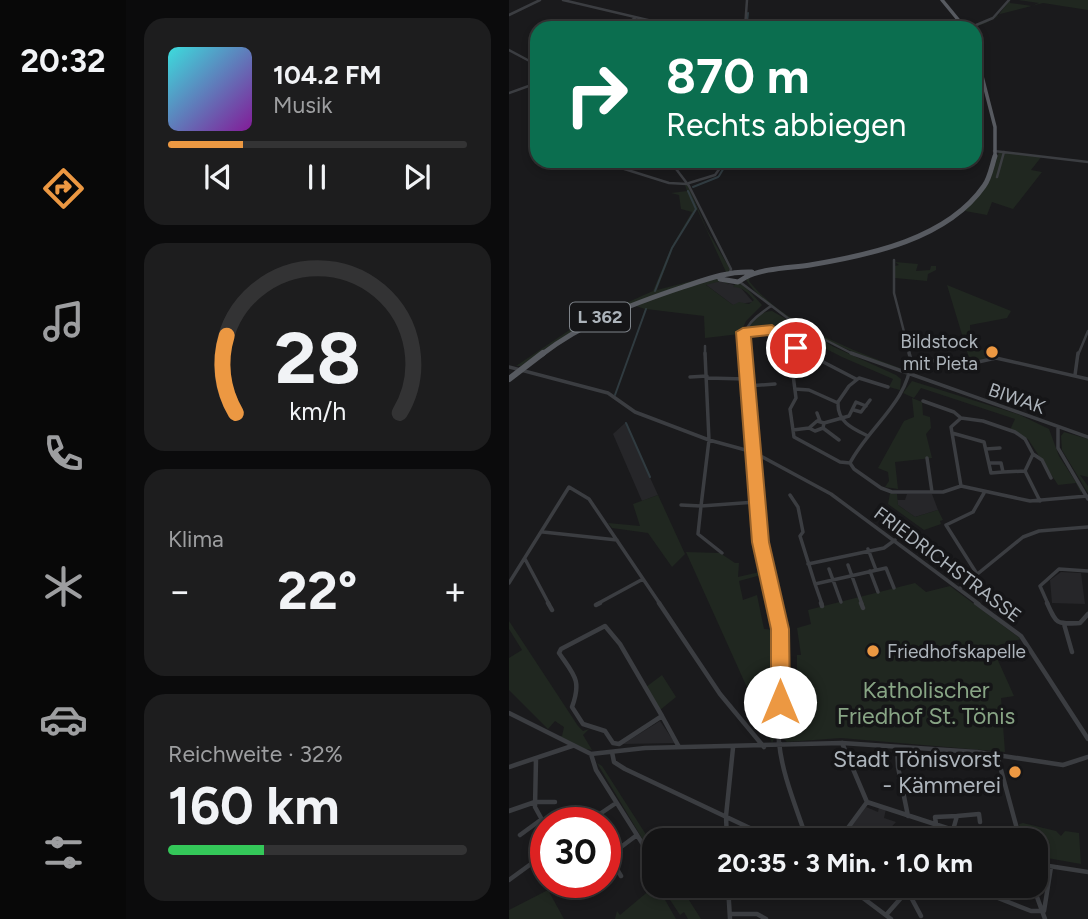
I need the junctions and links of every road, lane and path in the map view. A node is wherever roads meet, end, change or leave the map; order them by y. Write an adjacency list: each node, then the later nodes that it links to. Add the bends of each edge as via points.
1 (541, 0): 6 (street)
2 (563, 0): 7 (street)
3 (746, 0): 10 (street)
4 (942, 0): 11 (main road)
5 (1009, 0): 12 (street)
6 (509, 15)
7 (636, 18): 8 (street); 9 (street)
8 (632, 21)
9 (650, 21)
10 (745, 21)
11 (961, 21)
12 (984, 23)
13 (509, 50): 14 (street)
14 (530, 61)
15 (982, 76): 18 (main road, via 994,122)
16 (530, 86): 17 (street)
17 (509, 93)
18 (995, 151): 19 (street); 29 (main road, via 989,177 977,195 958,213 913,239 865,254)
19 (1004, 152): 20 (street); 24 (street)
20 (1088, 162)
21 (622, 168): 25 (street, via 653,180)
22 (675, 168): 25 (street)
23 (720, 168): 25 (street, via 715,176)
24 (997, 177)
25 (688, 184): 26 (street)
26 (724, 256): 28 (street); 29 (street, BIWAK)
27 (894, 260): 36 (street, via 894,293)
28 (729, 275): 29 (main road); 29 (main road); 39 (main road, L 362, via 648,297 601,316)
29 (742, 276): 30 (street, BIWAK)
30 (771, 306): 32 (street, via 753,317); 40 (street, BIWAK, via 832,344)
31 (1088, 331): 41 (street, via 1079,348)
32 (743, 332): 35 (street, via 772,330); 45 (street)
33 (705, 346): 43 (street)
34 (782, 349): 38 (street, via 784,363)
35 (805, 353): 38 (street); 46 (street)
36 (911, 360): 40 (street); 41 (street, via 978,362 996,358)
37 (509, 366): 39 (street, FRIEDRICHSTRASSE)
38 (792, 367): 51 (street)
39 (519, 369): 44 (main road, L 362); 67 (street, FRIEDRICHSTRASSE, via 608,393 634,412)
40 (910, 376): 61 (street, BIWAK); 65 (street)
41 (1075, 376): 47 (street)
42 (690, 377): 43 (street)
43 (707, 377): 45 (street); 67 (street)
44 (509, 379)
45 (746, 379): 49 (street)
46 (856, 379): 50 (street, via 863,377); 54 (street)
47 (1088, 379)
48 (775, 384): 49 (street)
49 (747, 386): 71 (street)
50 (888, 387)
51 (795, 389): 54 (street); 63 (street, via 790,409)
52 (870, 400): 55 (street)
53 (923, 401): 58 (street)
54 (837, 402): 59 (street)
55 (866, 406): 56 (street, via 861,412); 56 (street, via 856,402)
56 (854, 410): 59 (street)
57 (817, 413): 60 (street)
58 (961, 418): 64 (street); 72 (street, via 1021,435)
59 (840, 419): 60 (street); 65 (street)
60 (822, 424): 62 (street, via 812,423); 62 (street, via 815,431); 68 (street)
61 (1058, 427): 66 (street, BIWAK); 83 (street, via 1058,448)
62 (809, 428): 63 (street)
63 (793, 430): 74 (street, via 799,442)
64 (952, 433): 70 (street, via 984,442); 79 (street)
65 (866, 435): 74 (street)
66 (1088, 437)
67 (709, 440): 71 (street, FRIEDRICHSTRASSE); 87 (street)
68 (839, 440)
69 (1000, 448): 70 (street)
70 (986, 449): 75 (street)
71 (753, 452): 85 (street); 91 (street, FRIEDRICHSTRASSE, via 831,494)
72 (1033, 454): 76 (street); 78 (street, via 1042,460)
73 (927, 458): 80 (street)
74 (850, 463): 80 (street, via 886,490)
75 (989, 463): 77 (street, via 1001,463); 77 (street, via 991,473)
76 (1025, 471): 77 (street); 84 (street)
77 (1004, 472)
78 (1051, 478)
79 (961, 486): 80 (street); 81 (street)
80 (933, 492)
81 (984, 493): 84 (street); 100 (street, via 967,517 945,525)
82 (790, 495): 95 (street, via 798,508)
83 (1087, 498): 84 (street)
84 (1040, 501)
85 (756, 502): 87 (street); 122 (street, via 780,629)
86 (681, 505): 87 (street)
87 (701, 506): 93 (street, via 698,534)
88 (1088, 527): 100 (street, via 1023,537)
89 (542, 532): 90 (street); 90 (street, via 569,487 588,499); 94 (street)
90 (617, 540): 102 (street)
91 (895, 540): 92 (street, via 887,547); 107 (street, FRIEDRICHSTRASSE)
92 (868, 550): 95 (street); 98 (street)
93 (722, 553)
94 (525, 559): 104 (street); 113 (street)
95 (808, 564): 105 (street)
96 (848, 565): 101 (street)
97 (829, 569): 103 (street)
98 (873, 570): 101 (street); 106 (street, via 886,568); 108 (street)
99 (1088, 571): 115 (street, via 1059,569 1040,586 1054,621)
100 (977, 574): 107 (street)
101 (852, 576): 103 (street); 112 (street)
102 (643, 579): 110 (street); 124 (street, via 720,694)
103 (833, 580): 105 (street); 109 (street)
104 (509, 583)
105 (815, 584): 111 (street)
106 (894, 588)
107 (959, 590): 119 (street, FRIEDRICHSTRASSE, via 1021,636)
108 (878, 592)
109 (841, 602)
110 (596, 605)
111 (822, 606)
112 (863, 608)
113 (552, 610)
114 (1088, 614): 115 (street, via 1080,623)
115 (1064, 624): 116 (street)
116 (1071, 652)
117 (509, 713): 121 (street)
118 (662, 716): 118 (street, via 619,744 605,731 583,724 572,708 578,681 559,653 561,649 605,626); 123 (street)
119 (1088, 739)
120 (843, 743): 122 (street); 125 (street); 137 (street)
121 (571, 746): 128 (street); 131 (street)
122 (779, 746): 124 (street); 150 (street)
123 (679, 747): 126 (street); 127 (street)
124 (764, 747): 126 (street)
125 (897, 747): 129 (street); 133 (street)
126 (733, 748): 142 (street)
127 (612, 752): 128 (street); 142 (street, via 614,762 625,769)
128 (591, 754): 138 (street)
129 (997, 755): 130 (street, via 1063,765); 154 (street)
130 (1088, 757)
131 (536, 759): 132 (street); 135 (street)
132 (509, 767)
133 (899, 778): 134 (street); 143 (street)
134 (977, 788)
135 (535, 802): 136 (street); 139 (street); 141 (street)
136 (555, 802)
137 (867, 802): 143 (street); 151 (street)
138 (616, 803): 140 (street); 156 (street)
139 (537, 807)
140 (610, 807)
141 (509, 811)
142 (725, 816): 148 (street); 149 (street)
143 (908, 816): 146 (street)
144 (957, 816): 145 (street, via 979,814); 146 (street, via 935,817); 153 (street)
145 (980, 821)
146 (936, 824): 152 (street)
147 (530, 828): 155 (street)
148 (726, 828)
149 (750, 828)
150 (803, 828)
151 (848, 828)
152 (947, 828)
153 (954, 828)
154 (1017, 828)
155 (520, 835)
156 (637, 835): 157 (street); 158 (street)
157 (642, 843)
158 (621, 847)
159 (530, 865): 163 (street)
160 (1048, 866): 161 (street)
161 (1051, 866): 162 (street); 170 (street)
162 (1088, 872)
163 (509, 880)
164 (729, 898): 171 (street)
165 (863, 898): 173 (street)
166 (900, 898): 173 (street)
167 (911, 898): 172 (street)
168 (998, 898): 170 (street, via 1031,911)
169 (1037, 898): 170 (street)
170 (1044, 911): 175 (street)
171 (730, 916): 174 (street)
172 (921, 916)
173 (889, 917)
174 (766, 919)
175 (1045, 919)

